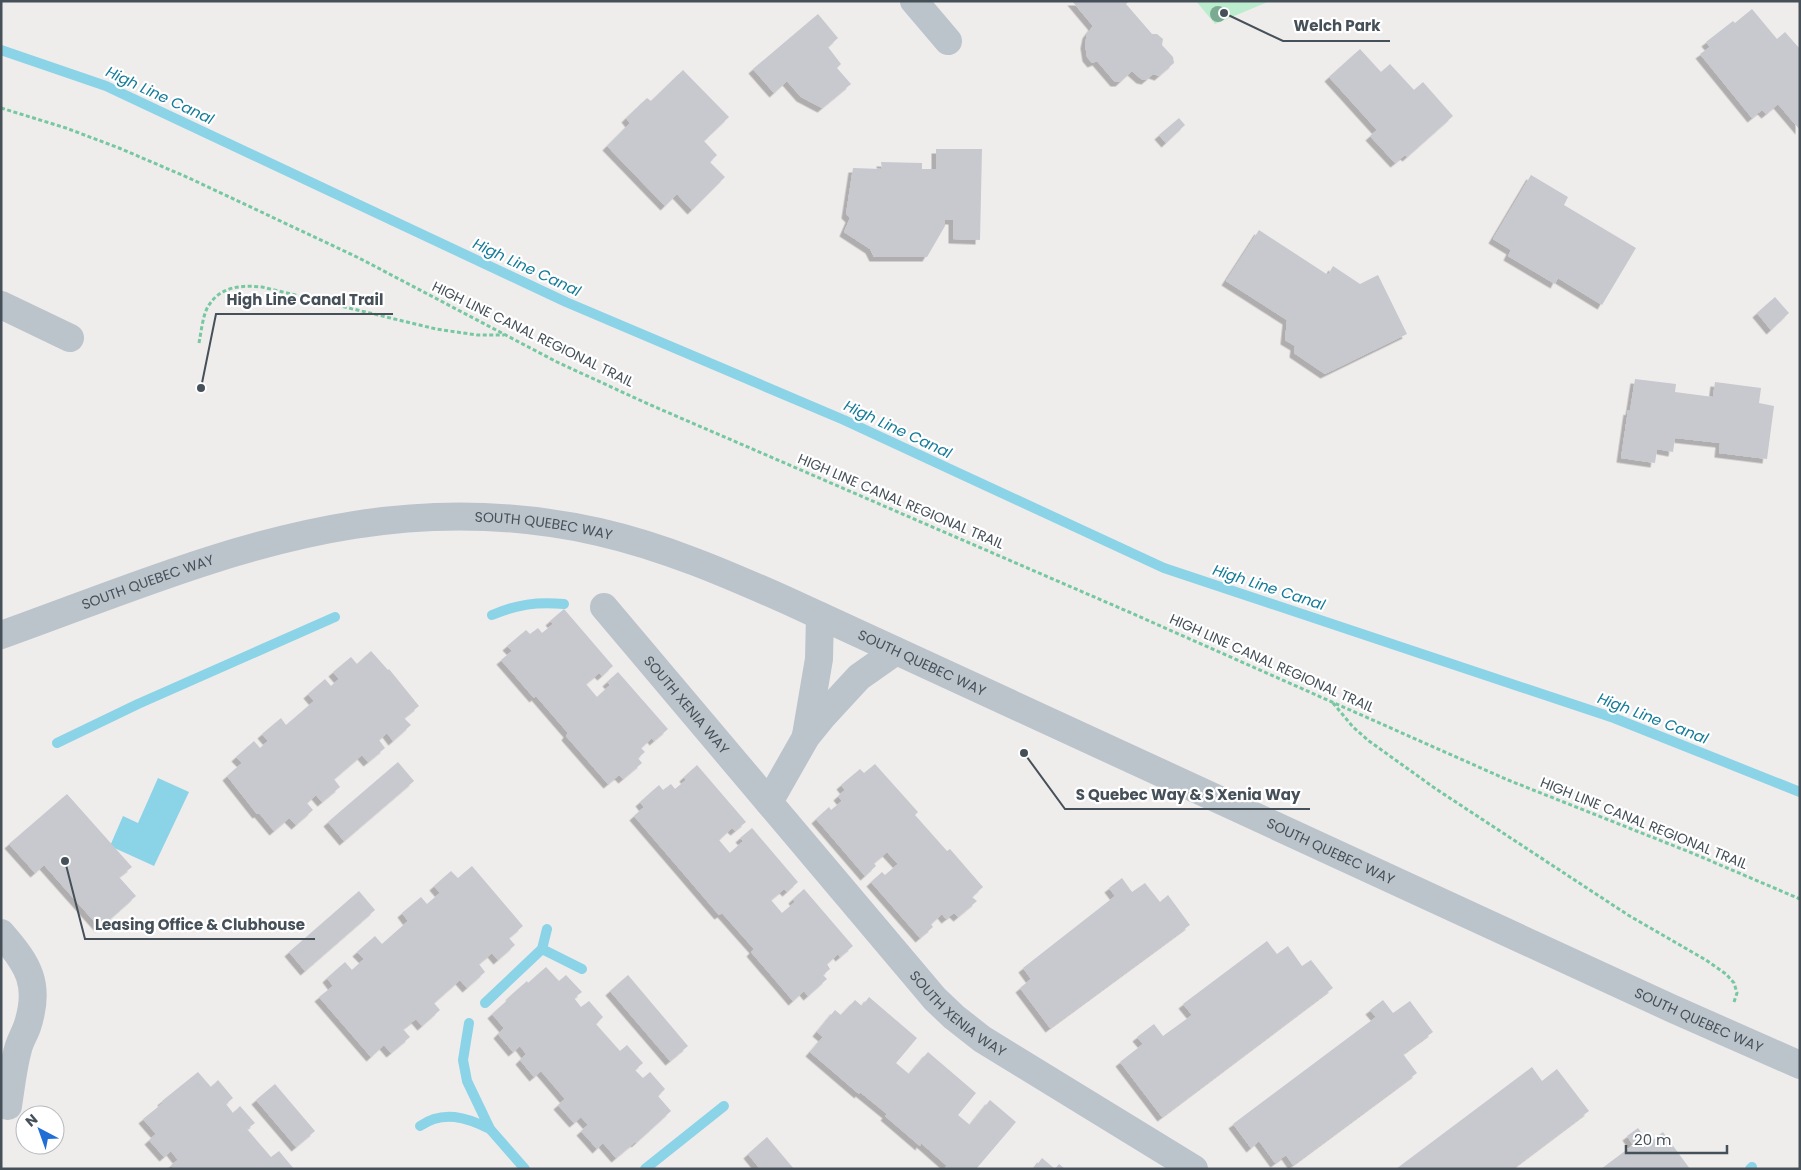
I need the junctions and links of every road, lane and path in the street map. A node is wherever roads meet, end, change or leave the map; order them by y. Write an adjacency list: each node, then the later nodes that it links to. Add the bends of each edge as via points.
1 (914, 1): 2 (street)
2 (948, 40)
3 (1, 108): 5 (path, HIGH LINE CANAL REGIONAL TRAIL, via 120,148 189,178 358,258)
4 (1, 305): 6 (street)
5 (505, 335): 7 (path, via 436,330 271,289 244,286 230,288 208,306); 12 (path, HIGH LINE CANAL REGIONAL TRAIL, via 646,402)
6 (70, 338)
7 (199, 344)
8 (604, 607): 14 (street, SOUTH XENIA WAY)
9 (820, 616): 10 (street, SOUTH QUEBEC WAY, via 732,576 623,538 548,523 448,516 352,525 275,542); 11 (street, SOUTH QUEBEC WAY); 13 (street, via 819,659)
10 (1, 635)
11 (896, 651): 13 (street, via 859,677); 17 (street, SOUTH QUEBEC WAY)
12 (1333, 702): 15 (path, HIGH LINE CANAL REGIONAL TRAIL, via 1508,780); 17 (path, via 1368,741 1428,783 1628,915 1726,974 1737,993)
13 (806, 737): 14 (street)
14 (769, 802): 20 (street, SOUTH XENIA WAY, via 935,999 954,1017 993,1046)
15 (1800, 899)
16 (1, 933): 19 (street, via 23,960 32,991 30,1018 16,1055)
17 (1723, 1031): 18 (street, SOUTH QUEBEC WAY)
18 (1800, 1065)
19 (8, 1106)
20 (1194, 1169)

